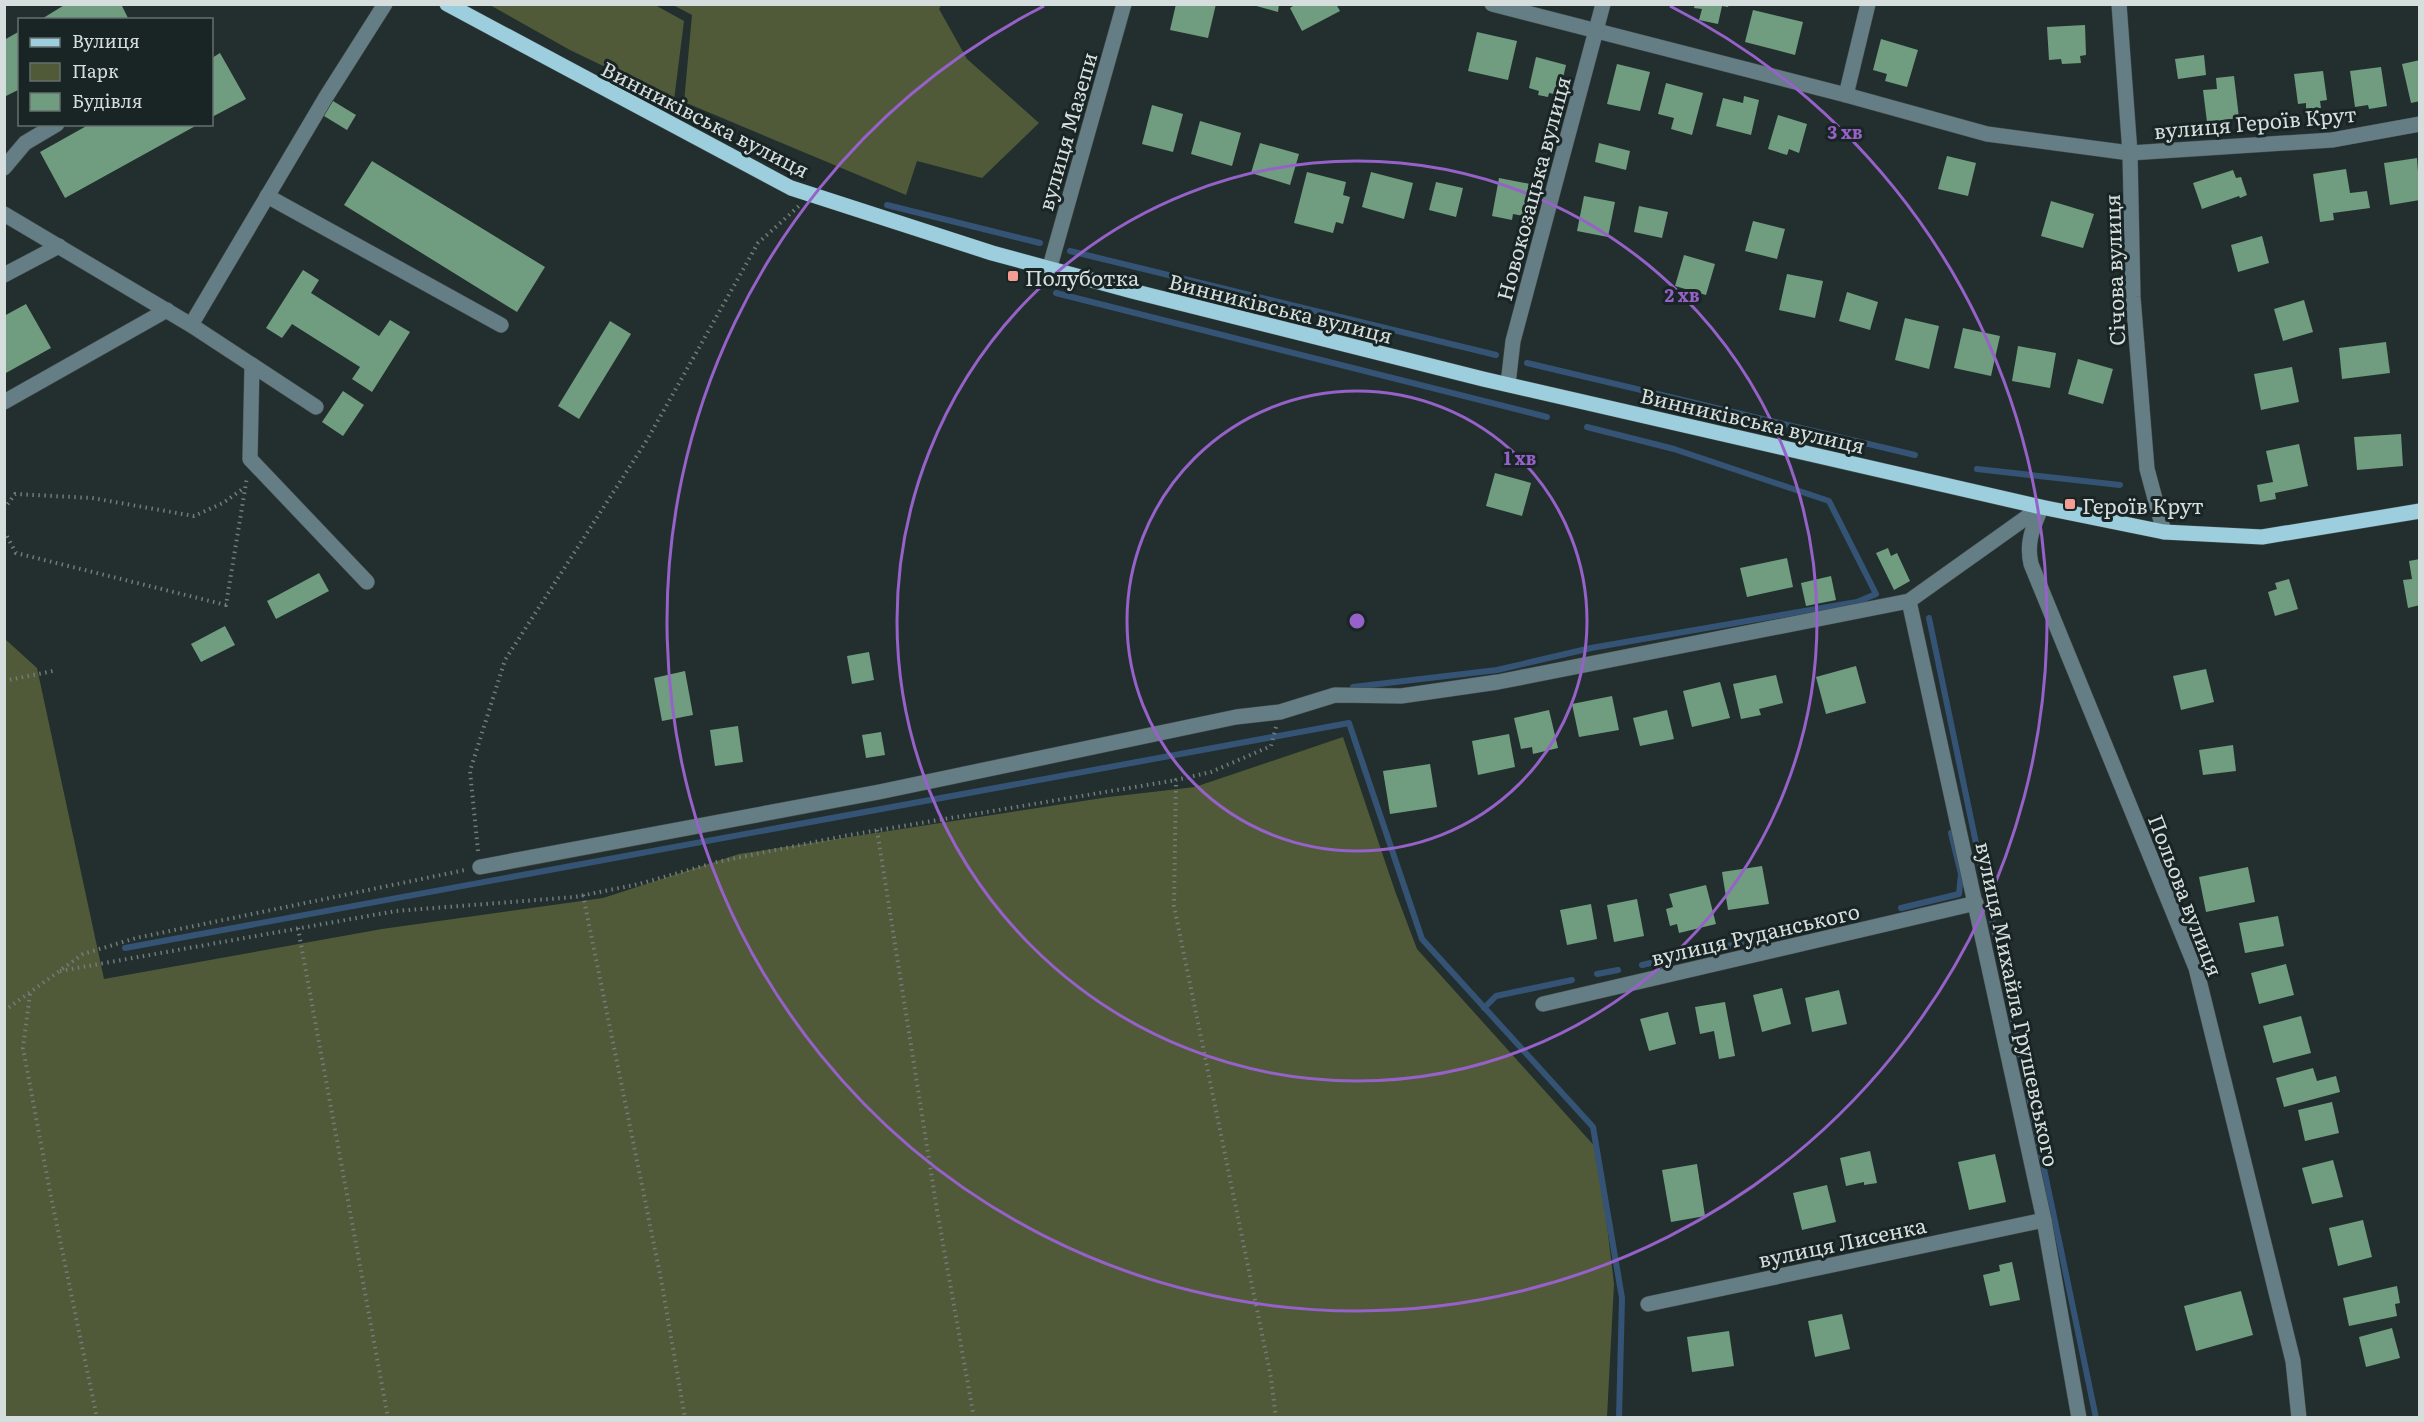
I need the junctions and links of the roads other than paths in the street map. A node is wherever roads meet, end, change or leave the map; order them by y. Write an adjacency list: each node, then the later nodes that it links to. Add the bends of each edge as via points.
1 (385, 4): 14 (street)
2 (447, 4): 17 (main road, Винниківська вулиця, via 791,188)
3 (1124, 4): 17 (street, вулиця Мазепи)
4 (1492, 4): 8 (street, вулиця Героїв Крут)
5 (1603, 4): 8 (street, Новокозацька вулиця)
6 (1868, 4): 9 (street)
7 (2120, 4): 12 (street, Січова вулиця)
8 (1597, 31): 9 (street, вулиця Героїв Крут); 23 (street, Новокозацька вулиця, via 1513,341)
9 (1846, 95): 12 (street, вулиця Героїв Крут, via 1987,134)
10 (2420, 124): 12 (street, вулиця Героїв Крут, via 2332,140)
11 (54, 126): 13 (street, via 25,143)
12 (2130, 153): 28 (street, Січова вулиця, via 2133,297 2147,469)
13 (4, 168)
14 (267, 196): 20 (street); 21 (street)
15 (4, 214): 16 (street)
16 (59, 246): 18 (street); 19 (street)
17 (1048, 270): 23 (main road, Винниківська вулиця)
18 (4, 275)
19 (167, 310): 20 (street); 24 (street)
20 (191, 325): 22 (street)
21 (501, 325)
22 (252, 365): 25 (street); 29 (street, via 250,459)
23 (1508, 384): 26 (main road, Винниківська вулиця)
24 (4, 402)
25 (316, 407)
26 (2041, 507): 28 (main road, Винниківська вулиця); 30 (street); 37 (street, Польова вулиця, via 2029,536 2031,564 2196,968 2290,1350)
27 (2420, 512): 28 (main road, Винниківська вулиця, via 2262,537)
28 (2164, 532)
29 (367, 582)
30 (1909, 601): 31 (street, via 1498,682 1401,696 1335,696 1280,712 1236,717 879,792); 32 (street, вулиця Михайла Грушевського)
31 (480, 867)
32 (1976, 903): 33 (street, вулиця Руданського); 34 (street, вулиця Михайла Грушевського)
33 (1543, 1004)
34 (2044, 1220): 35 (street, вулиця Лисенка); 36 (street, вулиця Михайла Грушевського)
35 (1648, 1304)
36 (2079, 1418)
37 (2299, 1418)

